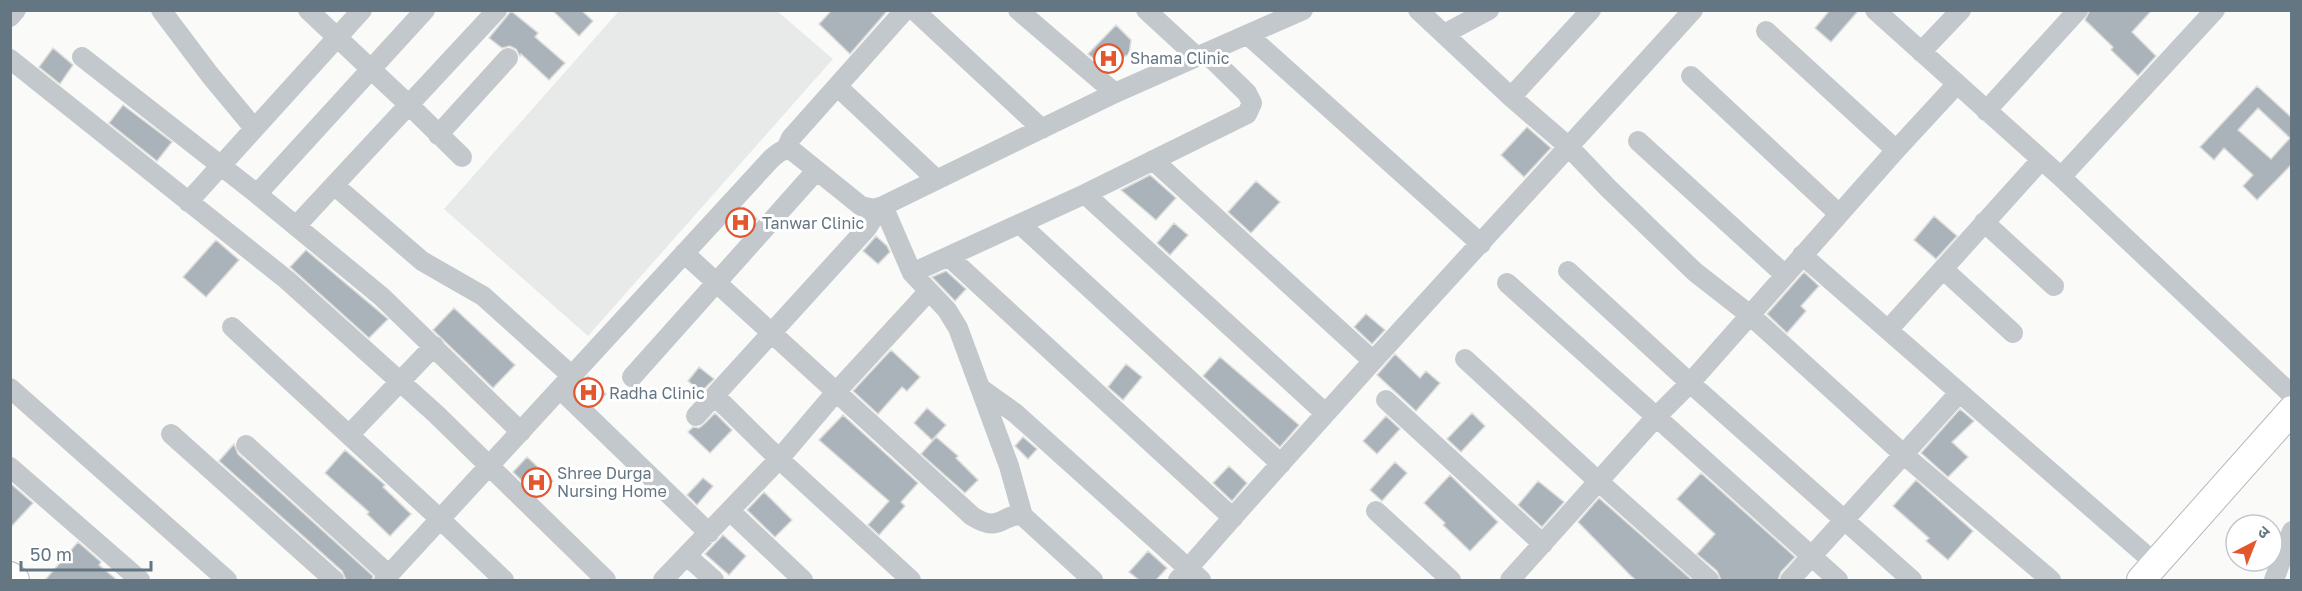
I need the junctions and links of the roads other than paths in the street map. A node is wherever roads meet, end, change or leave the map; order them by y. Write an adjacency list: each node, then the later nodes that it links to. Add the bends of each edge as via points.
1 (16, 10): 20 (street)
2 (161, 10): 38 (street)
3 (308, 10): 24 (street)
4 (362, 10): 24 (street)
5 (425, 10): 30 (street)
6 (497, 10): 36 (street)
7 (905, 10): 33 (street)
8 (914, 10): 39 (street)
9 (1018, 10): 34 (street)
10 (1146, 10): 26 (street)
11 (1303, 10): 23 (street)
12 (1418, 10): 22 (street)
13 (1489, 10): 22 (street)
14 (1591, 10): 35 (street)
15 (1693, 10): 42 (street)
16 (1875, 10): 25 (street)
17 (1961, 10): 25 (street)
18 (2078, 10): 37 (street)
19 (2216, 10): 50 (street)
20 (10, 17)
21 (1766, 31): 44 (street)
22 (1444, 34): 35 (street)
23 (1248, 35): 26 (street); 61 (street)
24 (336, 38): 30 (street); 38 (street)
25 (1921, 52): 32 (street)
26 (1201, 55): 34 (street); 46 (street, via 1247,93 1252,103 1250,109 1242,117)
27 (82, 57): 48 (street)
28 (508, 58): 40 (street)
29 (10, 60): 55 (street)
30 (371, 71): 36 (street); 53 (street)
31 (1691, 76): 57 (street)
32 (1956, 85): 37 (street); 44 (street)
33 (838, 87): 43 (street, via 791,138); 51 (street)
34 (1115, 93): 39 (street)
35 (1511, 97): 42 (street)
36 (408, 104): 40 (street); 52 (street)
37 (1986, 111): 47 (street)
38 (254, 128): 48 (street)
39 (1042, 129): 51 (street)
40 (438, 135): 45 (street)
41 (1638, 141): 68 (street)
42 (1569, 147): 61 (street); 73 (street, via 1695,272)
43 (786, 149): 49 (street); 62 (street, via 771,159)
44 (1896, 150): 57 (street)
45 (462, 157)
46 (1153, 160): 54 (street); 80 (street)
47 (2041, 160): 50 (street); 58 (street)
48 (220, 165): 53 (street); 55 (street)
49 (816, 171): 56 (street, via 855,202); 69 (street)
50 (2061, 177): 89 (street)
51 (936, 178): 56 (street)
52 (334, 185): 60 (street); 83 (street, via 422,261 483,296)
53 (257, 194): 60 (street)
54 (1085, 194): 59 (street); 93 (street)
55 (188, 202): 82 (street, via 287,280)
56 (878, 207): 67 (street); 76 (street, via 867,228)
57 (1839, 214): 63 (street)
58 (1984, 222): 65 (street); 71 (street)
59 (1020, 224): 64 (street); 102 (street)
60 (296, 226): 78 (street)
61 (1481, 244): 80 (street)
62 (684, 253): 69 (street); 83 (street)
63 (1802, 255): 68 (street); 75 (street)
64 (949, 257): 67 (street); 109 (street)
65 (1943, 269): 75 (street); 77 (street)
66 (1568, 271): 84 (street)
67 (912, 273): 72 (street)
68 (1785, 275): 73 (street)
69 (716, 282): 76 (street); 81 (street)
70 (1507, 283): 95 (street)
71 (2054, 286)
72 (928, 292): 86 (street, via 953,319); 87 (street)
73 (1750, 315): 84 (street); 100 (street)
74 (232, 327): 98 (street)
75 (1888, 330): 88 (street)
76 (771, 332): 87 (street); 90 (street)
77 (2013, 333)
78 (434, 346): 82 (street); 96 (street)
79 (1465, 359): 105 (street)
80 (1372, 360): 93 (street)
81 (632, 377)
82 (400, 381): 98 (street); 104 (street)
83 (566, 382): 96 (street); 113 (street)
84 (1690, 383): 95 (street); 111 (street)
85 (10, 388): 123 (street)
86 (980, 388): 108 (street); 119 (street, via 1015,413)
87 (836, 392): 101 (street); 108 (street, via 972,516 989,525 1015,515)
88 (1959, 393): 100 (street); 117 (street)
89 (2292, 395)
90 (715, 396): 94 (street); 101 (street)
91 (1386, 399): 114 (street)
92 (2292, 410): 117 (street)
93 (1326, 413): 102 (street)
94 (696, 416)
95 (1656, 417): 105 (street); 116 (street)
96 (521, 432): 104 (street)
97 (171, 434): 124 (street)
98 (349, 435): 110 (street)
99 (246, 445): 120 (street)
100 (1904, 454): 111 (street); 138 (street)
101 (779, 459): 106 (street); 130 (street)
102 (1281, 464): 109 (street)
103 (10, 467): 122 (street)
104 (490, 467): 110 (street); 126 (street)
105 (1598, 482): 114 (street); 134 (street)
106 (730, 511): 113 (street); 129 (street)
107 (1376, 511): 132 (street)
108 (1023, 516): 131 (street)
109 (1233, 518): 119 (street)
110 (441, 520): 120 (street); 125 (street)
111 (1846, 520): 116 (street); 137 (street)
112 (2292, 531): 139 (street)
113 (709, 533): 115 (street)
114 (1543, 544): 133 (street)
115 (687, 556): 127 (street); 128 (street)
116 (1812, 557): 135 (street); 136 (street)
117 (2148, 572)
118 (10, 576): 121 (street)
119 (1189, 577)
120 (387, 578)
121 (15, 580)
122 (140, 580)
123 (226, 580)
124 (334, 580)
125 (504, 580)
126 (606, 580)
127 (663, 580)
128 (714, 580)
129 (803, 580)
130 (911, 580)
131 (1093, 580)
132 (1451, 580)
133 (1510, 580)
134 (1709, 580)
135 (1790, 580)
136 (1838, 580)
137 (1912, 580)
138 (2051, 580)
139 (2274, 580)

